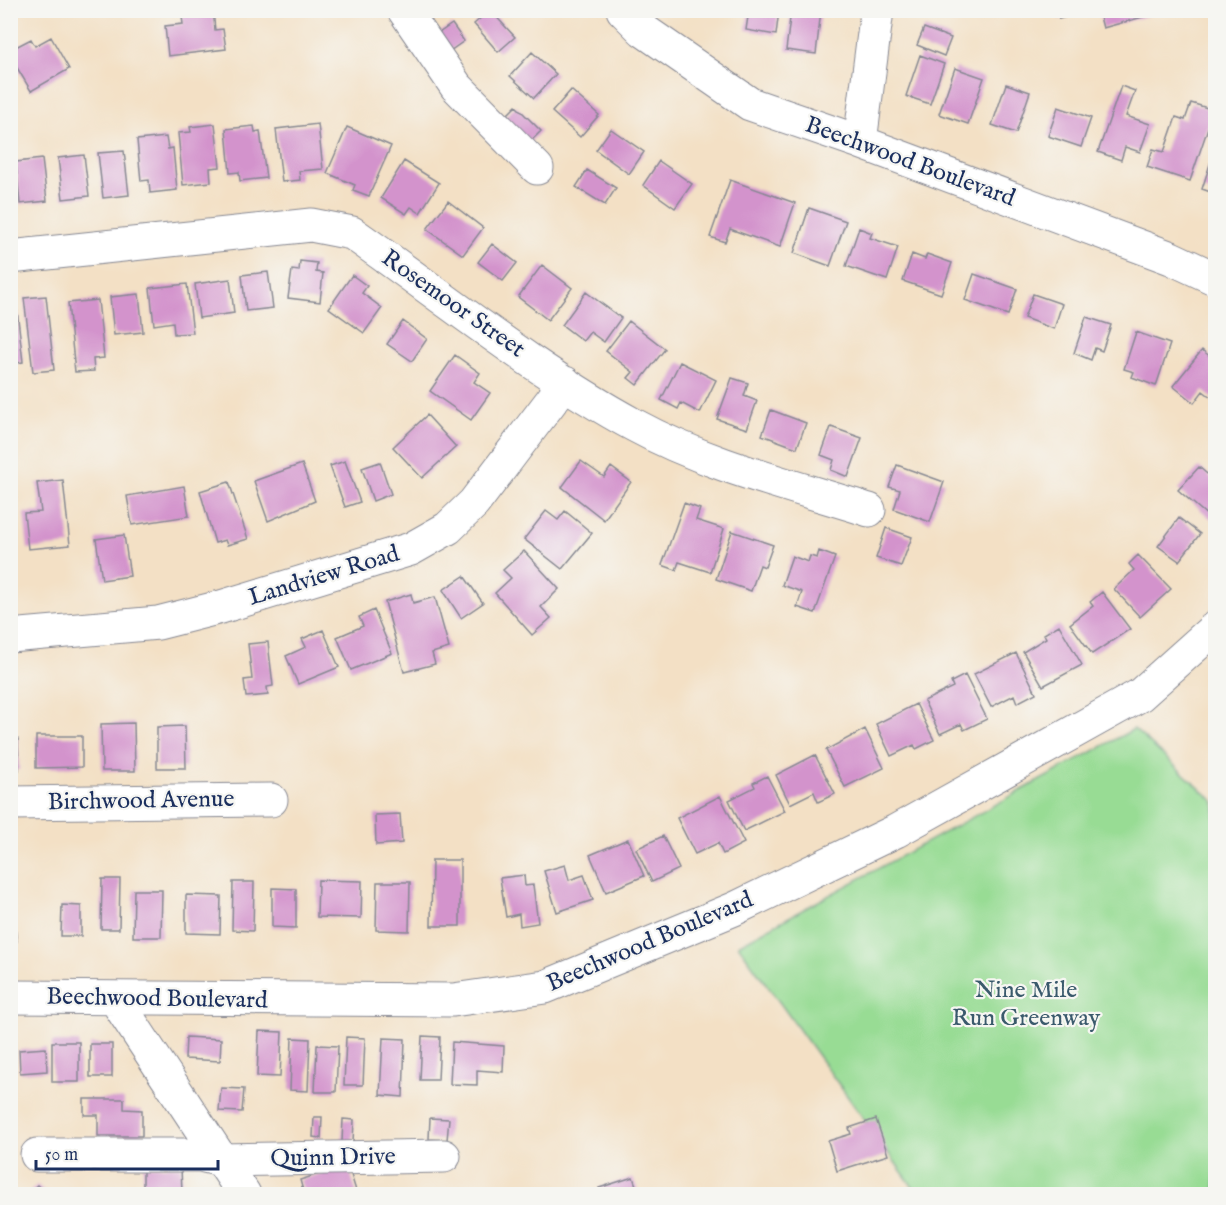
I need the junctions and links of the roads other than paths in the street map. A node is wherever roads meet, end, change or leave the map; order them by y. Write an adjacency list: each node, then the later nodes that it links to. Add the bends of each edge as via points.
1 (404, 10): 5 (street, via 456,86)
2 (623, 10): 4 (street, Beechwood Boulevard, via 643,30 750,104)
3 (877, 10): 4 (street)
4 (860, 142): 7 (street, Beechwood Boulevard, via 1171,258)
5 (537, 168)
6 (13, 247): 8 (street, Rosemoor Street, via 311,225 352,233)
7 (1215, 279)
8 (565, 383): 9 (street, Rosemoor Street, via 635,426 709,459); 11 (street, Landview Road, via 474,503 448,528 411,549 159,623)
9 (869, 510)
10 (1215, 627): 15 (street, Beechwood Boulevard, via 1140,695 896,831 734,909 545,987 453,1000)
11 (10, 636)
12 (271, 800): 13 (street, Birchwood Avenue)
13 (10, 803)
14 (10, 997): 15 (street, Beechwood Boulevard)
15 (116, 1000): 18 (street)
16 (37, 1155): 18 (street, Quinn Drive, via 200,1155)
17 (444, 1156): 18 (street, Quinn Drive)
18 (221, 1160): 19 (street)
19 (244, 1194)

